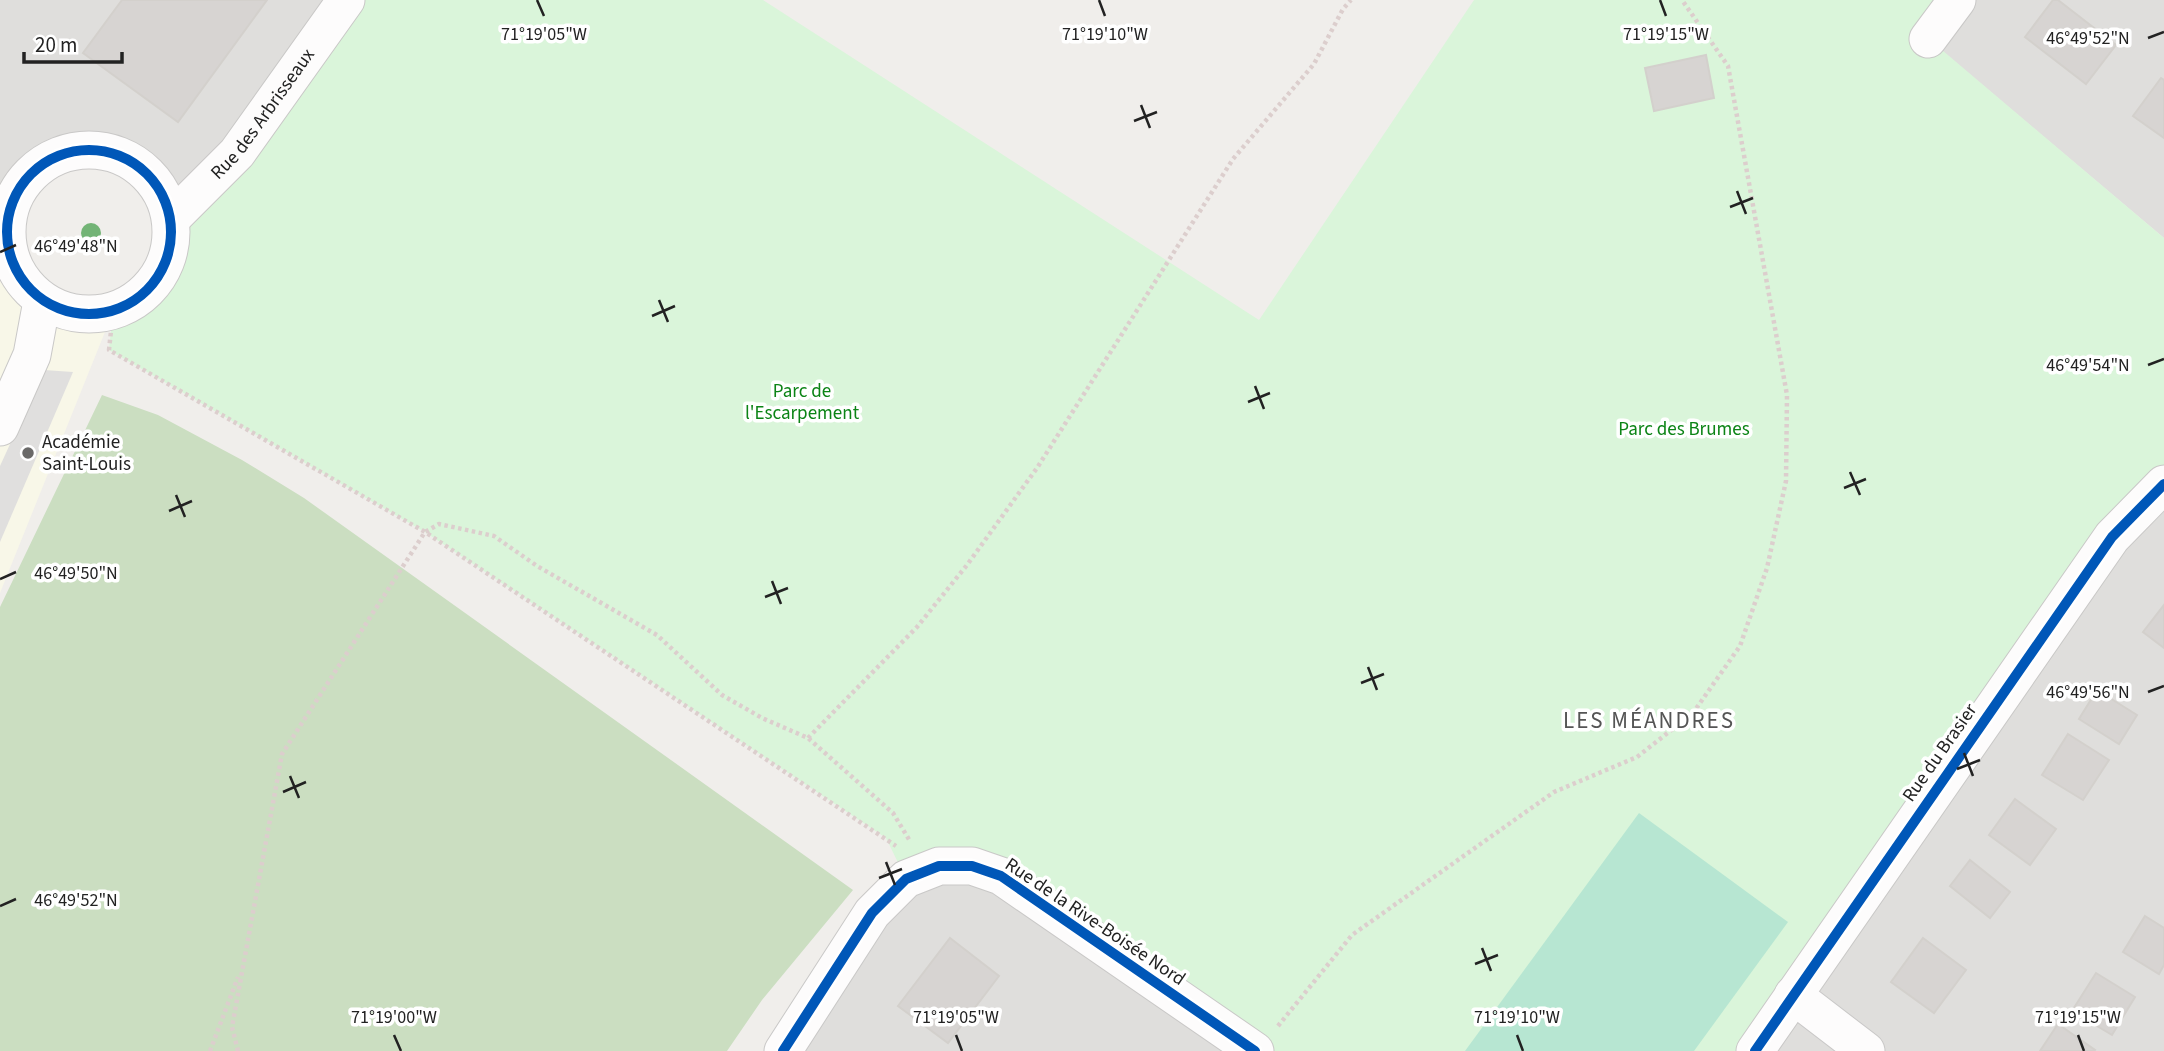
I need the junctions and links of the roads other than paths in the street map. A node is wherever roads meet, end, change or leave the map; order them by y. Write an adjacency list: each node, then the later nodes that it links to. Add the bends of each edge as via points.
1 (346, 0): 5 (street, Rue des Arbrisseaux, via 237,153)
2 (1957, 0): 3 (street)
3 (1928, 38)
4 (7, 191): 5 (street, via 38,166 71,150 107,150 139,166 160,188); 6 (street, via 5,235 16,273)
5 (171, 219): 6 (street, via 169,254 151,287 139,298 113,312 74,314)
6 (42, 302): 7 (street, via 32,355)
7 (0, 427)
8 (2164, 484): 9 (street, Rue du Brasier, via 2112,537)
9 (1794, 995): 12 (street, Rue du Brasier); 13 (street)
10 (1264, 1042): 11 (street, Rue de la Rive-Boisée Nord, via 1001,876 972,866 939,866 906,879 872,913)
11 (783, 1051)
12 (1755, 1051)
13 (1866, 1051)

